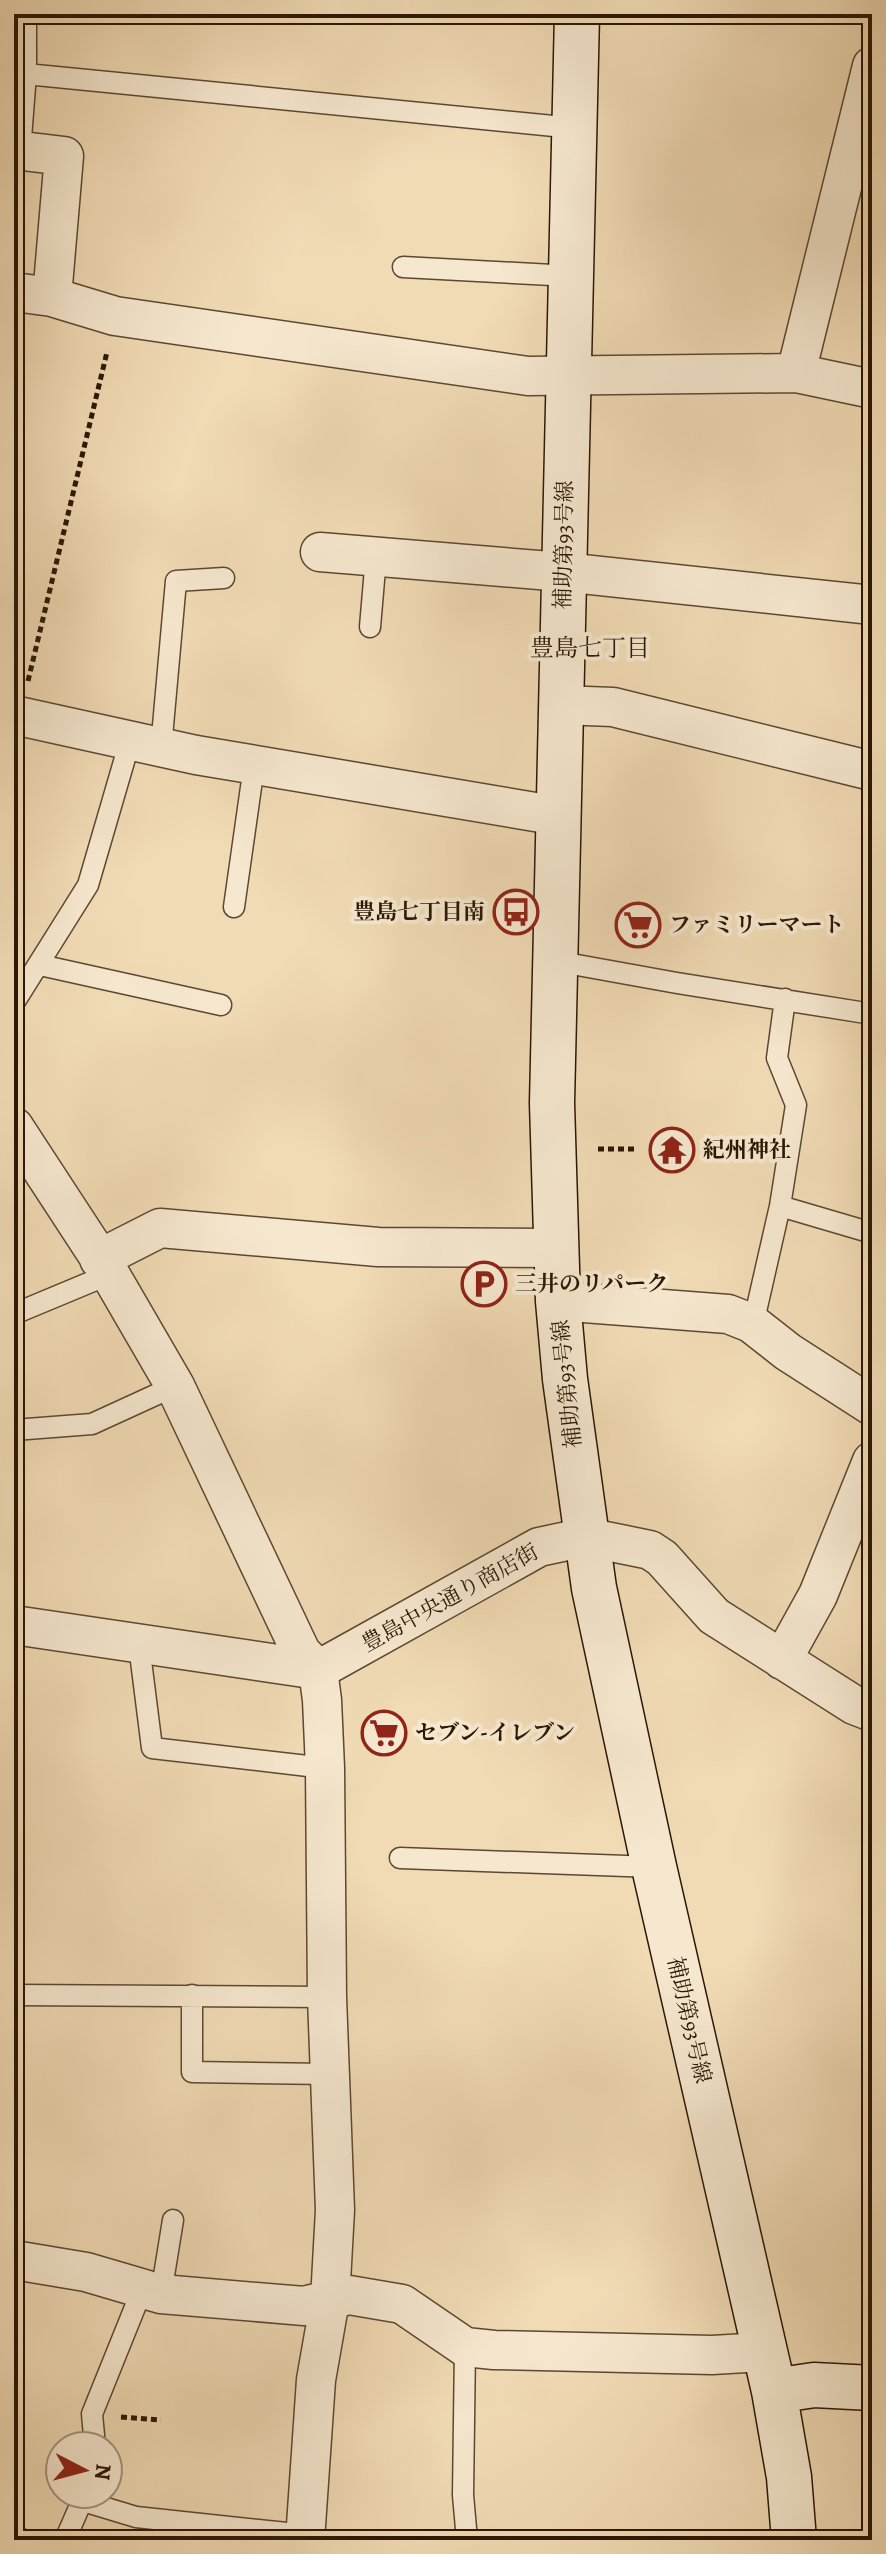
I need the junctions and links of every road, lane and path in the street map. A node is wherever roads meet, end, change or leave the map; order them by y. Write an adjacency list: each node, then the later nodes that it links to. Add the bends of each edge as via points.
1 (26, 14): 4 (lane)
2 (577, 14): 5 (street, 補助第93号線)
3 (872, 66): 12 (street)
4 (26, 74): 5 (lane); 6 (lane)
5 (574, 128): 8 (street, 補助第93号線)
6 (17, 150): 10 (street, via 64,156)
7 (403, 267): 8 (lane)
8 (571, 276): 13 (street, 補助第93号線)
9 (14, 292): 10 (street)
10 (52, 297): 11 (street)
11 (115, 316): 13 (street); 22 (path)
12 (796, 373): 13 (street); 14 (street)
13 (569, 378): 17 (street, 補助第93号線)
14 (872, 389)
15 (320, 552): 16 (street)
16 (376, 557): 17 (street); 20 (lane)
17 (563, 572): 19 (street); 21 (street, 補助第93号線)
18 (224, 578): 23 (lane, via 176,581)
19 (872, 605)
20 (370, 627)
21 (560, 705): 25 (street, via 613,707); 26 (street, 補助第93号線)
22 (17, 716): 23 (street)
23 (145, 744): 24 (street); 29 (lane, via 88,885)
24 (254, 766): 26 (street); 27 (lane)
25 (872, 771)
26 (559, 816): 28 (street, 補助第93号線)
27 (234, 907)
28 (555, 961): 30 (lane); 39 (street, 補助第93号線)
29 (40, 965): 31 (lane); 32 (lane)
30 (785, 999): 33 (lane); 37 (lane, via 777,1058 796,1105)
31 (14, 1003)
32 (221, 1005)
33 (872, 1014)
34 (14, 1127): 40 (street)
35 (598, 1149): 36 (path)
36 (638, 1149)
37 (780, 1206): 38 (lane); 43 (lane)
38 (872, 1233)
39 (556, 1248): 40 (street, via 378,1247 160,1228); 41 (street, 補助第93号線)
40 (105, 1266): 42 (lane); 44 (street)
41 (558, 1301): 43 (street, via 728,1314); 48 (street, 補助第93号線)
42 (14, 1314)
43 (751, 1323): 45 (street)
44 (175, 1386): 46 (lane, via 92,1424); 52 (street, via 294,1639)
45 (872, 1406)
46 (14, 1430)
47 (872, 1461): 51 (street, via 818,1595)
48 (586, 1537): 51 (street, via 650,1550 714,1616); 52 (street, 豊島中央通り商店街, via 539,1547); 56 (street, 補助第93号線)
49 (14, 1625): 50 (street)
50 (139, 1645): 52 (street); 54 (lane, via 152,1748)
51 (782, 1660): 53 (street)
52 (318, 1670): 54 (street)
53 (872, 1712)
54 (325, 1768): 59 (street)
55 (400, 1858): 56 (lane)
56 (654, 1867): 66 (street, 補助第93号線)
57 (14, 1995): 58 (lane)
58 (192, 1995): 59 (lane); 60 (lane, via 192,2072)
59 (327, 1997): 60 (street)
60 (329, 2074): 64 (street, via 335,2210)
61 (173, 2220): 63 (lane)
62 (14, 2260): 63 (street, via 86,2272)
63 (151, 2292): 64 (street, via 304,2306); 68 (lane)
64 (330, 2300): 65 (street, via 349,2295 402,2304); 74 (street, via 316,2380)
65 (465, 2347): 66 (street, via 697,2355); 77 (lane)
66 (769, 2371): 67 (street, via 814,2385); 78 (street, 補助第93号線, via 789,2477)
67 (872, 2388)
68 (92, 2414): 69 (path); 70 (lane)
69 (161, 2420)
70 (94, 2430)
71 (78, 2510): 76 (lane)
72 (118, 2510): 74 (lane, via 136,2517)
73 (14, 2537): 75 (lane)
74 (306, 2538)
75 (24, 2540)
76 (65, 2540)
77 (467, 2540)
78 (794, 2540)

